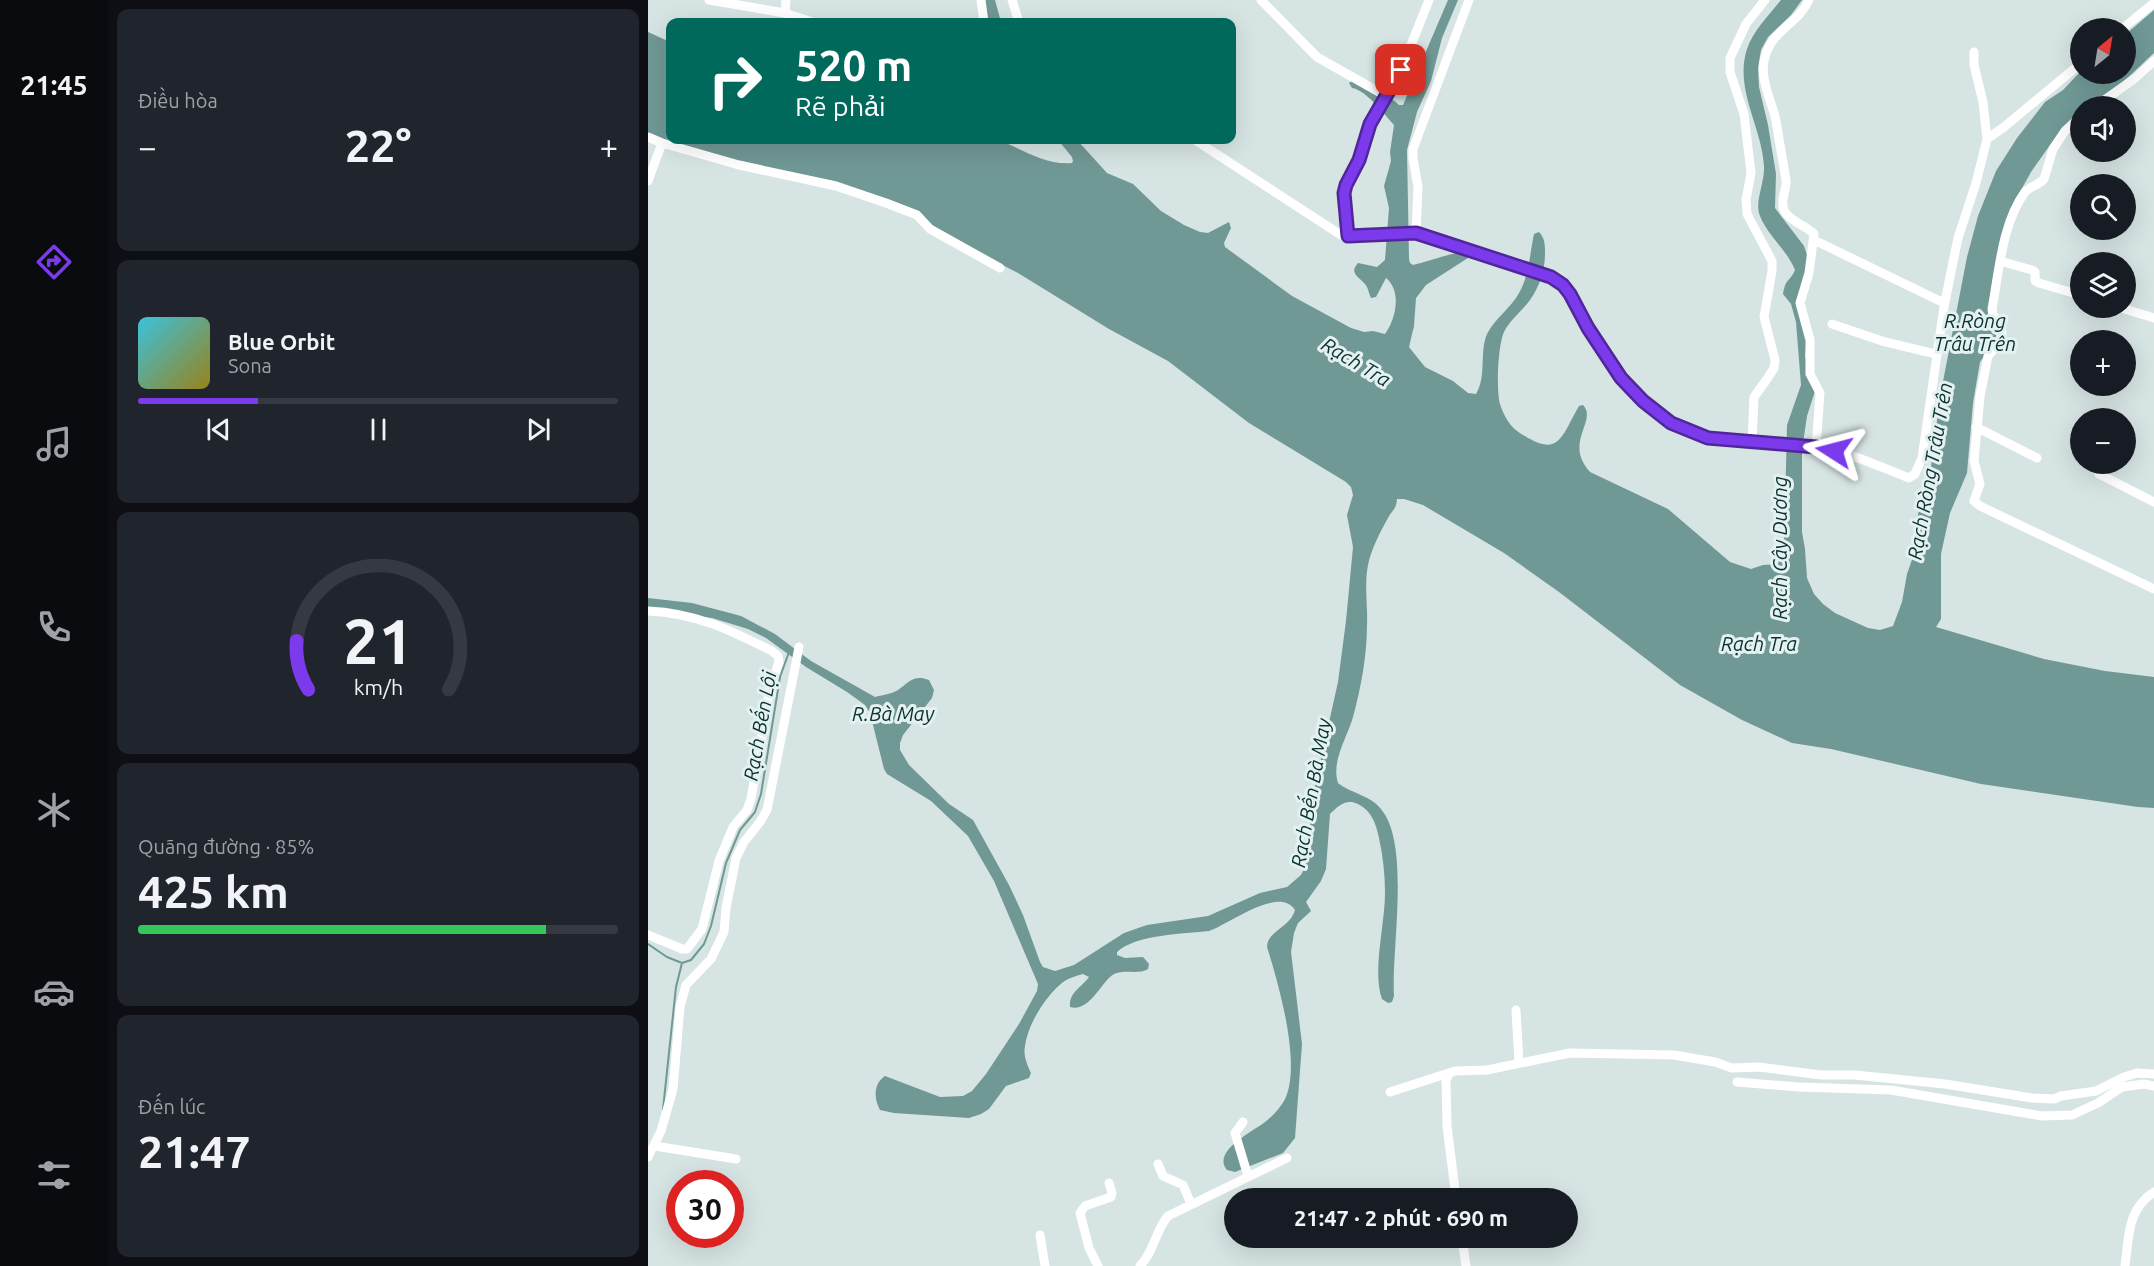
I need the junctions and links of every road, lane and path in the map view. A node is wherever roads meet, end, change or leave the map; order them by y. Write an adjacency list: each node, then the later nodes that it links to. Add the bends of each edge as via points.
1 (709, 0): 11 (street)
2 (786, 0): 11 (street)
3 (981, 0): 13 (street)
4 (1012, 0): 14 (street)
5 (1261, 0): 20 (street, via 1317,57)
6 (1429, 0): 20 (street, via 1401,70)
7 (1469, 0): 27 (street, via 1413,149 1418,187)
8 (1765, 0): 39 (street, via 1746,24 1730,58 1730,72 1744,114 1752,173 1747,214 1772,261 1764,317 1775,360 1774,368 1754,397)
9 (1809, 0): 29 (street, via 1796,19 1778,32 1768,50 1764,75 1786,179 1784,207 1791,218 1812,232)
10 (2154, 3): 15 (street)
11 (785, 14): 12 (street)
12 (798, 18)
13 (983, 18)
14 (1018, 18)
15 (2135, 18)
16 (1974, 52): 23 (street)
17 (2154, 61): 19 (street)
18 (2070, 72): 23 (street)
19 (2110, 96)
20 (1385, 97): 28 (street, via 1366,131 1359,160 1344,193)
21 (2070, 127): 30 (street, via 2053,149 2044,179 2030,187 2021,199 2009,224)
22 (648, 137): 24 (street)
23 (1987, 139): 33 (street)
24 (662, 143): 26 (street); 31 (street, via 836,186 886,203 917,215 930,229)
25 (1201, 144): 28 (street, via 1335,232)
26 (648, 181)
27 (1415, 234): 28 (street); 39 (street, via 1551,277 1570,294 1621,378 1643,401 1671,423 1708,438)
28 (1348, 236)
29 (1814, 240): 33 (street); 40 (street, via 1800,303 1810,340 1810,374 1820,393)
30 (2000, 261): 32 (street, via 2032,270 2039,284); 38 (street, via 1992,312 2002,333 1988,356)
31 (1000, 268)
32 (2070, 292)
33 (1944, 303): 37 (street)
34 (2136, 313): 35 (street)
35 (2154, 318)
36 (1832, 324): 37 (street)
37 (1936, 354): 40 (street, via 1922,458 1915,474 1909,478 1851,455)
38 (1976, 427): 41 (street); 44 (street, via 1974,461 1980,480 1975,504)
39 (1752, 442): 40 (street)
40 (1814, 447)
41 (2037, 458)
42 (2099, 474): 43 (street)
43 (2154, 502)
44 (2153, 587)
45 (648, 611): 47 (street, via 697,617 723,626 772,651 779,662 770,688 751,799 733,827 719,861 702,929 687,949)
46 (799, 648): 56 (street, via 767,810 736,858 724,932 711,959 686,985 673,1089)
47 (648, 935)
48 (1516, 1010): 49 (street)
49 (1519, 1063): 50 (street); 51 (street, via 1570,1053 1674,1055 1732,1068 1759,1066 1821,1075 1855,1075 2054,1099 2096,1091 2137,1073)
50 (1449, 1074): 54 (street); 63 (street, via 1448,1126)
51 (2154, 1074)
52 (1737, 1082): 53 (street, via 1891,1090 2042,1116 2072,1115 2122,1088)
53 (2154, 1086)
54 (1390, 1092)
55 (1243, 1122): 61 (street, via 1235,1133)
56 (655, 1146): 57 (street); 59 (street)
57 (648, 1157)
58 (1287, 1158): 61 (street)
59 (736, 1159)
60 (1158, 1164): 65 (street, via 1163,1176 1183,1185)
61 (1247, 1173): 65 (street)
62 (1109, 1184): 69 (street, via 1111,1197 1085,1206 1080,1213)
63 (1455, 1188)
64 (2154, 1192): 72 (street, via 2132,1214)
65 (1191, 1204): 70 (street, via 1168,1216 1159,1226 1149,1256)
66 (1040, 1235): 68 (street)
67 (1463, 1248): 71 (street)
68 (1045, 1266)
69 (1098, 1266)
70 (1140, 1266)
71 (1466, 1266)
72 (2125, 1266)

